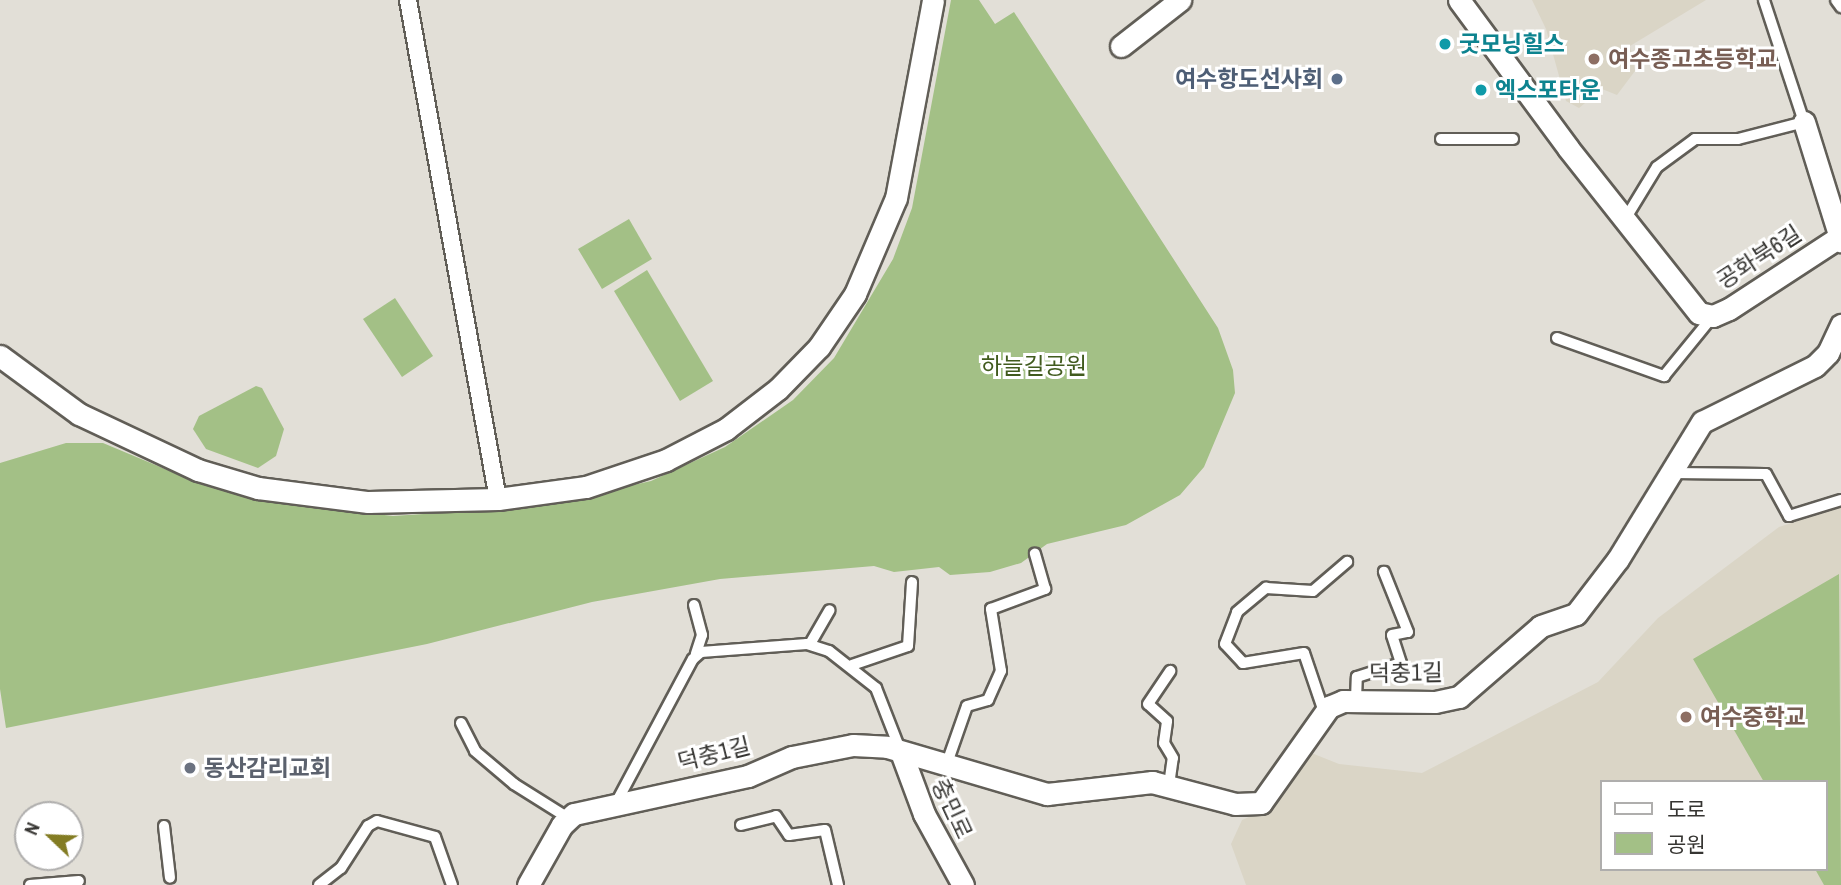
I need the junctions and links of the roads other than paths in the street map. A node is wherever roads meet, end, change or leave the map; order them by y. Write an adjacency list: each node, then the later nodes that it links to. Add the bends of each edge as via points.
1 (408, 0): 19 (street)
2 (933, 0): 19 (street, via 896,198 865,276 819,347 778,389 696,446 609,481)
3 (1180, 0): 8 (street)
4 (1459, 0): 12 (street, 공화북6길)
5 (1764, 0): 9 (lane, 공화북6길)
6 (1836, 0): 7 (lane)
7 (1841, 7)
8 (1121, 46)
9 (1804, 121): 12 (lane, via 1738,139 1695,139 1657,167); 13 (street, 공화북6길)
10 (1440, 139): 11 (lane)
11 (1513, 139)
12 (1623, 221): 14 (street, 공화북6길, via 1693,308)
13 (1841, 238): 14 (street, 공화북6길)
14 (1713, 316): 16 (lane, via 1664,376)
15 (1841, 325): 18 (street, 덕충1길, via 1828,353 1815,366 1706,418)
16 (1557, 338)
17 (0, 356): 19 (street, via 47,394 130,440 198,470 258,488 369,502)
18 (1671, 473): 20 (lane, via 1766,474 1789,516); 31 (street, 덕충1길, via 1584,607 1566,619 1541,625 1470,690 1435,702)
19 (498, 499)
20 (1841, 500)
21 (1035, 553): 35 (lane, via 1045,589 991,609 1001,671 988,700 967,706)
22 (1347, 562): 32 (lane, via 1313,591 1266,588 1237,612 1226,645 1243,663 1304,653)
23 (1384, 572): 31 (lane, via 1408,632 1392,635 1401,663 1357,677)
24 (912, 582): 29 (lane, via 908,646)
25 (694, 605): 28 (lane, via 702,635)
26 (830, 610): 27 (lane)
27 (810, 644): 28 (lane); 29 (lane)
28 (696, 654): 37 (lane)
29 (852, 665): 34 (lane, via 876,688)
30 (1170, 671): 36 (lane, via 1148,704 1167,721 1164,743 1173,758)
31 (1356, 700): 32 (street, 덕충1길, via 1339,702)
32 (1324, 712): 36 (street, 덕충1길, via 1261,803 1235,804)
33 (461, 723): 38 (lane, via 475,751 514,784)
34 (901, 752): 35 (street, 덕충1길); 37 (street, 덕충1길, via 881,745 853,745 792,757 748,776); 48 (street, 충민로, via 923,814)
35 (947, 763): 36 (street, 덕충1길, via 1047,794 1142,782)
36 (1169, 785)
37 (615, 803): 38 (street, 덕충1길)
38 (568, 818): 46 (street)
39 (741, 825): 47 (lane, via 776,816 789,835 825,830)
40 (164, 826): 41 (lane)
41 (170, 878)
42 (79, 881): 43 (lane)
43 (30, 885)
44 (318, 885): 45 (lane, via 341,868 377,821 435,837)
45 (452, 885)
46 (528, 885)
47 (838, 885)
48 (963, 885)

